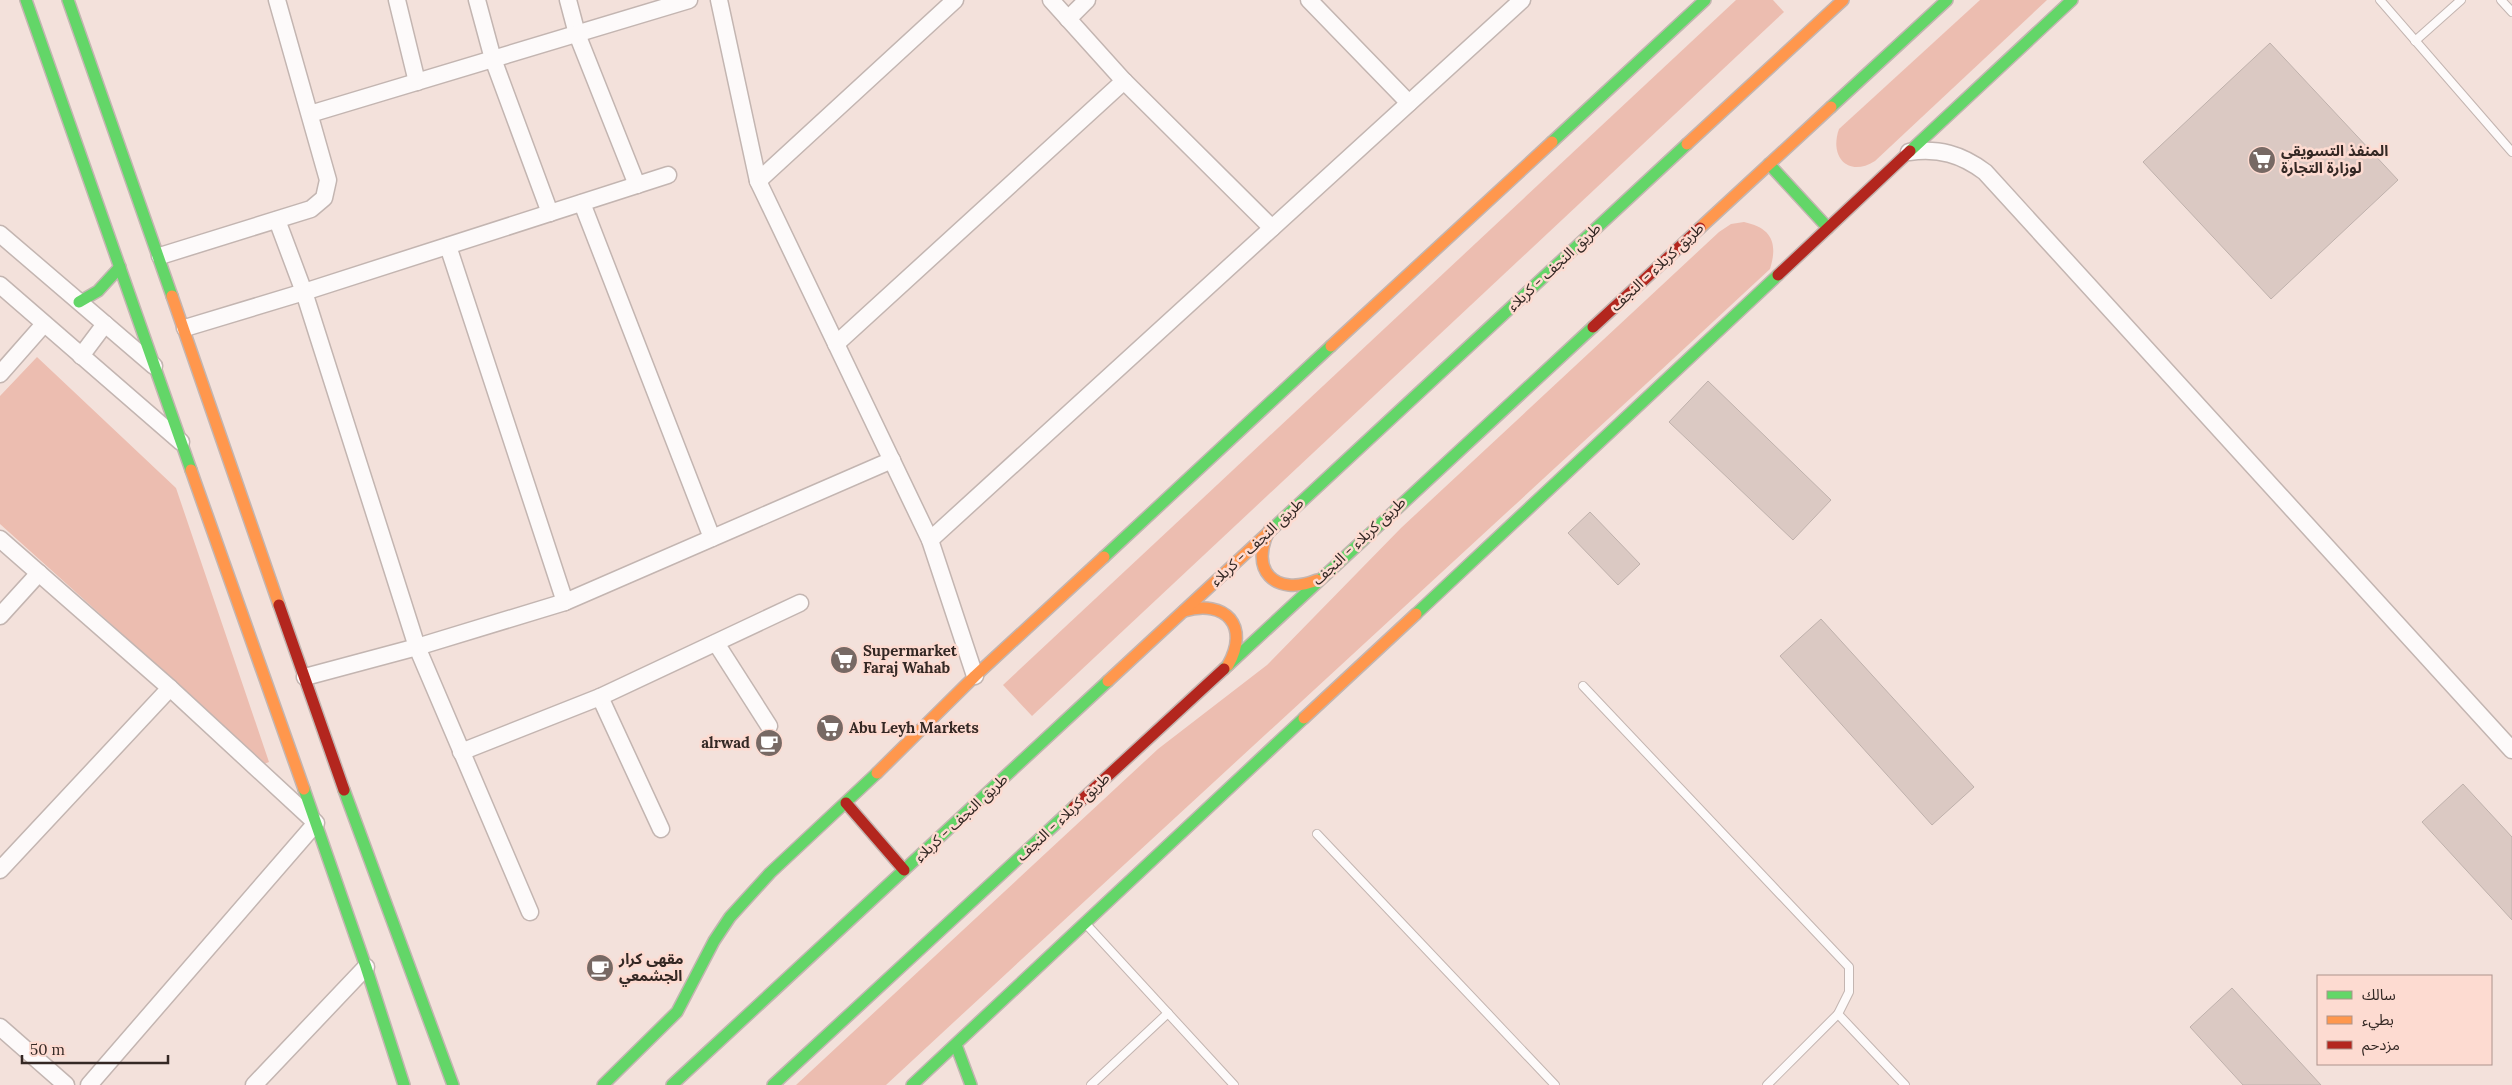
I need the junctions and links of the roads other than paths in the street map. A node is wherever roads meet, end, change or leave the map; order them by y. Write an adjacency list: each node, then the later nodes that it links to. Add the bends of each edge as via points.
1 (26, 0): 44 (main road)
2 (68, 0): 43 (main road)
3 (277, 0): 29 (street)
4 (397, 0): 27 (street)
5 (477, 0): 25 (street)
6 (568, 0): 23 (street)
7 (689, 0): 23 (street)
8 (718, 0): 34 (street)
9 (955, 0): 34 (street)
10 (1051, 0): 22 (street)
11 (1087, 0): 22 (street)
12 (1309, 0): 28 (street)
13 (1522, 0): 28 (street)
14 (1705, 0): 70 (main road)
15 (1844, 0): 57 (main road, طريق النجف - كربلاء)
16 (1947, 0): 32 (main road, طريق كربلاء - النجف)
17 (2072, 0): 30 (main road)
18 (2380, 0): 24 (lane)
19 (2461, 0): 24 (lane)
20 (2501, 0): 21 (lane)
21 (2512, 12)
22 (1068, 19): 26 (street)
23 (577, 34): 25 (street); 35 (street)
24 (2415, 41): 31 (lane)
25 (493, 59): 27 (street); 37 (street)
26 (1124, 81): 39 (street); 51 (street)
27 (417, 82): 29 (street)
28 (1409, 103): 39 (street)
29 (310, 114): 38 (street, via 328,180 324,198 311,209)
30 (1908, 152): 40 (main road); 76 (street, via 1941,151 1972,162 1985,172)
31 (2512, 152)
32 (1769, 164): 40 (main road); 62 (main road, طريق كربلاء - النجف)
33 (668, 175): 35 (street)
34 (758, 181): 51 (street)
35 (637, 186): 36 (street)
36 (582, 203): 37 (street); 58 (street)
37 (550, 213): 42 (street)
38 (277, 220): 43 (street); 46 (street)
39 (1272, 228): 60 (street)
40 (1828, 228): 85 (main road)
41 (0, 234): 47 (street)
42 (448, 246): 46 (street); 63 (street)
43 (160, 256): 50 (main road)
44 (120, 268): 47 (main road, via 98,291); 53 (main road)
45 (0, 285): 48 (street)
46 (304, 292): 50 (street); 68 (street)
47 (79, 302): 49 (street)
48 (44, 324): 52 (street); 54 (street)
49 (105, 324): 52 (street); 53 (street)
50 (185, 328): 71 (main road)
51 (836, 344): 56 (street)
52 (81, 356): 55 (street)
53 (156, 368): 55 (main road)
54 (0, 374)
55 (180, 442): 79 (main road)
56 (892, 460): 58 (street); 60 (street)
57 (1271, 528): 62 (main road, via 1260,549 1261,561 1269,576 1284,586 1296,588); 65 (main road, طريق النجف - كربلاء)
58 (712, 538): 63 (street)
59 (0, 539): 61 (street)
60 (930, 540): 70 (street)
61 (39, 573): 66 (street); 73 (street)
62 (1317, 580): 69 (main road, طريق كربلاء - النجف)
63 (566, 602): 68 (street)
64 (800, 603): 67 (street)
65 (1184, 611): 69 (main road, via 1198,606 1213,607 1230,618 1238,637 1234,657); 83 (main road, طريق النجف - كربلاء)
66 (0, 616)
67 (716, 643): 74 (street); 75 (street)
68 (417, 647): 71 (street); 77 (street)
69 (1228, 665): 99 (main road, طريق كربلاء - النجف)
70 (975, 676): 78 (main road)
71 (305, 677): 96 (main road, via 378,889)
72 (1583, 686): 88 (lane, via 1849,967 1849,992)
73 (170, 688): 79 (street); 82 (street)
74 (600, 697): 77 (street); 80 (street)
75 (769, 726)
76 (2512, 750)
77 (461, 752): 84 (street)
78 (846, 803): 83 (main road); 97 (main road, via 748,896 714,941 677,1012)
79 (316, 824): 86 (main road); 93 (street)
80 (661, 829)
81 (1317, 834): 103 (lane)
82 (0, 870)
83 (904, 870): 98 (main road, طريق النجف - كربلاء)
84 (530, 912)
85 (1086, 924): 87 (lane); 90 (main road)
86 (366, 967): 94 (street); 95 (main road)
87 (1168, 1013): 101 (lane); 102 (lane)
88 (1838, 1014): 104 (lane); 105 (lane)
89 (0, 1027): 92 (street)
90 (956, 1045): 91 (main road); 100 (main road)
91 (919, 1083)
92 (66, 1085)
93 (89, 1085)
94 (254, 1085)
95 (404, 1085)
96 (453, 1085)
97 (603, 1085)
98 (672, 1085)
99 (773, 1085)
100 (971, 1085)
101 (1091, 1085)
102 (1234, 1085)
103 (1555, 1085)
104 (1767, 1085)
105 (1904, 1085)

